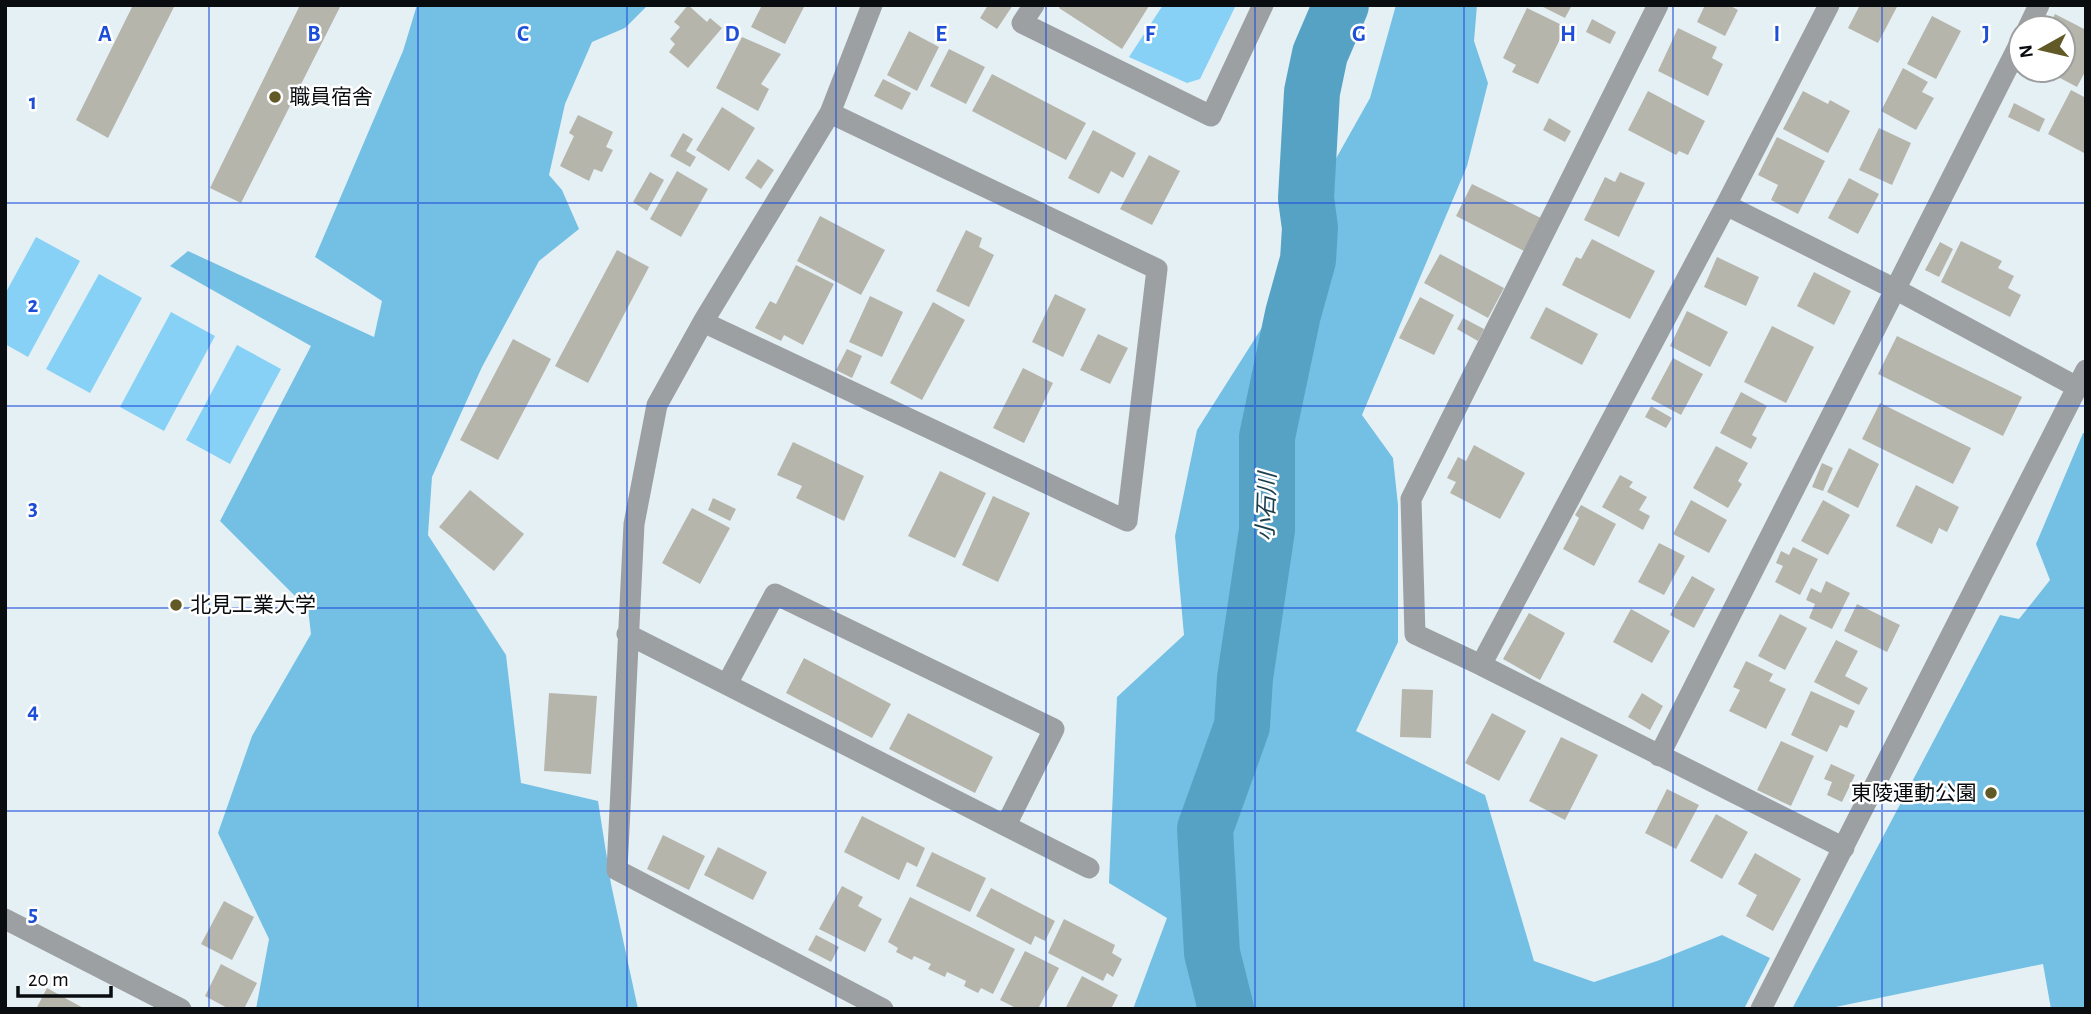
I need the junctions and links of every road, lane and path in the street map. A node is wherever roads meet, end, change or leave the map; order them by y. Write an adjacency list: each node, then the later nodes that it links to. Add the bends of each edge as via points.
1 (872, 5): 7 (street)
2 (1034, 5): 3 (street, via 1022,23 1211,116)
3 (1263, 5)
4 (1658, 5): 13 (street, via 1411,499 1415,634)
5 (1829, 5): 8 (street)
6 (2007, 69): 9 (street)
7 (830, 113): 10 (street); 10 (street, via 1157,269 1127,521)
8 (1726, 205): 9 (street); 13 (street)
9 (1895, 289): 11 (street); 15 (street)
10 (703, 323): 12 (street, via 657,405 634,524)
11 (2082, 378): 17 (street)
12 (627, 634): 14 (street); 21 (street, via 617,870)
13 (1481, 665): 15 (street)
14 (727, 684): 16 (street); 16 (street, via 775,594 1054,729)
15 (1659, 756): 17 (street)
16 (1006, 825): 18 (street)
17 (1844, 848): 22 (street)
18 (1089, 869)
19 (5, 919): 20 (street)
20 (171, 1006)
21 (883, 1009)
22 (1761, 1009)

